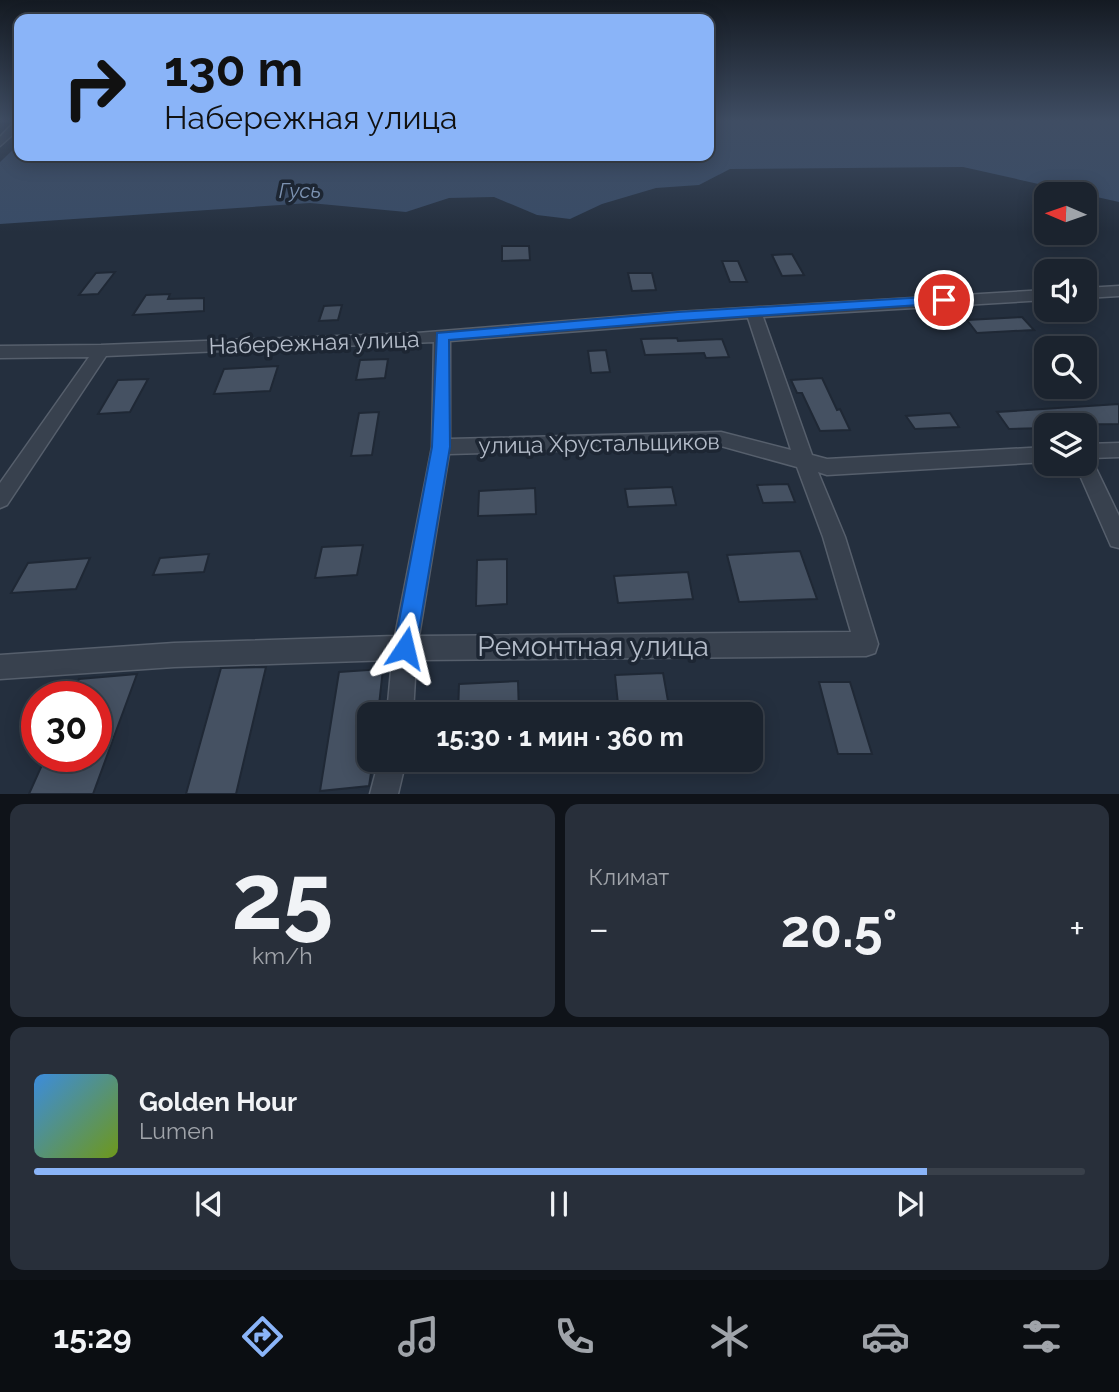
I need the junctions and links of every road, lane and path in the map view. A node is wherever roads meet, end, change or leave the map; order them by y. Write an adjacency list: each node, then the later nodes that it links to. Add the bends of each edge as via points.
1 (1119, 291): 2 (street)
2 (1097, 292)
3 (1034, 296): 4 (street, Набережная улица)
4 (754, 312): 5 (street, Набережная улица); 12 (street)
5 (442, 336): 6 (street, Набережная улица); 8 (street)
6 (100, 351): 7 (street, Набережная улица); 14 (street)
7 (0, 352)
8 (441, 447): 12 (street, улица Хрустальщиков, via 721,439); 16 (street)
9 (1119, 450): 10 (street)
10 (1097, 451)
11 (1034, 455): 12 (street, улица Хрустальщиков, via 827,467)
12 (804, 461): 16 (street, Ремонтная улица, via 834,537 866,644)
13 (1090, 476): 15 (street)
14 (0, 499)
15 (1119, 540)
16 (405, 648): 17 (street, Ремонтная улица, via 174,655); 18 (street)
17 (0, 667)
18 (401, 702)
19 (390, 772): 20 (street)
20 (384, 793)

